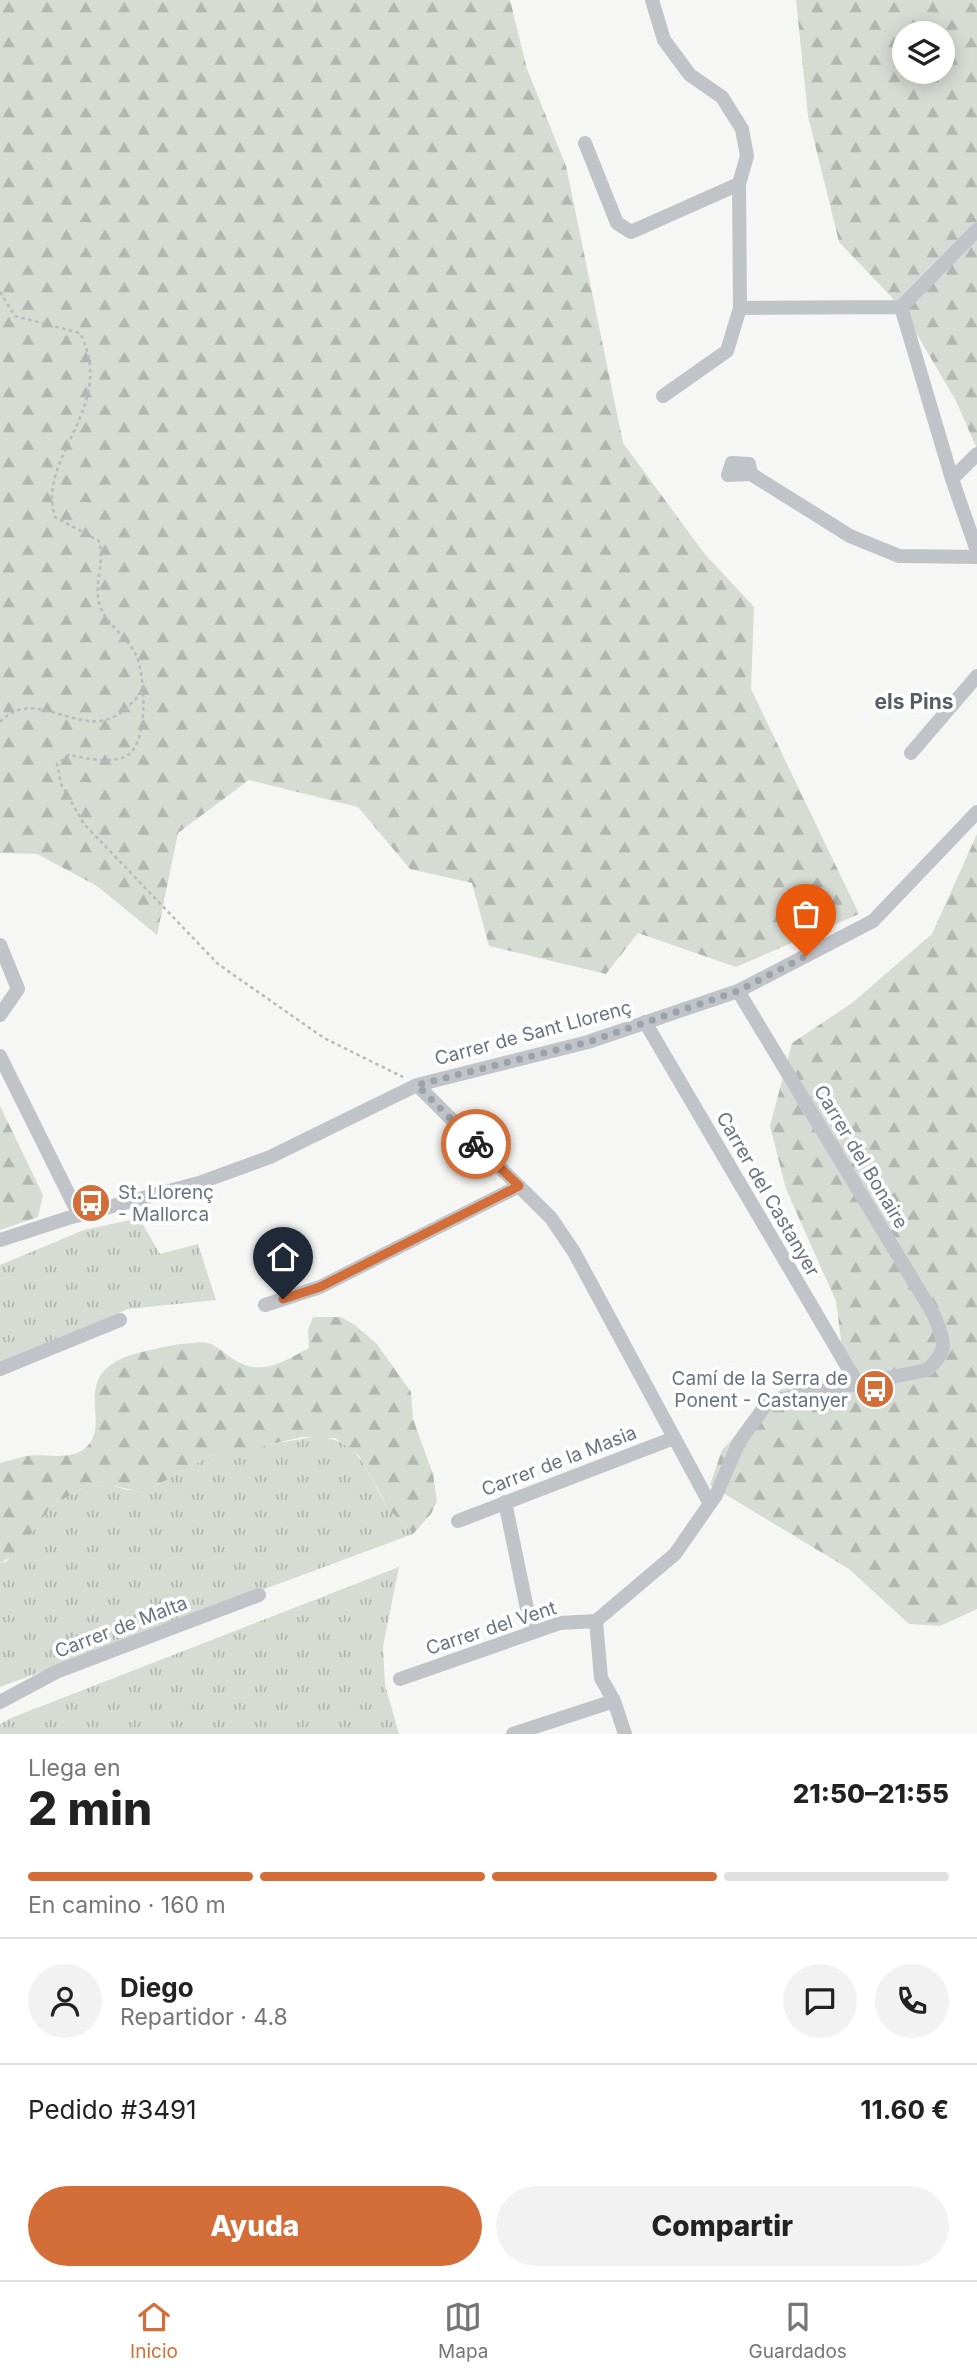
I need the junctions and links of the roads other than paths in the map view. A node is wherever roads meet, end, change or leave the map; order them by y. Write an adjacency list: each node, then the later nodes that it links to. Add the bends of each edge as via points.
1 (652, 0): 3 (street, via 664,40 690,75 722,97 742,129 747,156)
2 (584, 143): 3 (street, via 617,223 631,232)
3 (739, 184): 5 (street)
4 (977, 230): 6 (street)
5 (740, 307): 6 (street); 7 (street, via 727,351)
6 (901, 307): 10 (street)
7 (663, 396)
8 (977, 454): 10 (street)
9 (751, 474): 12 (street, via 850,537 899,556)
10 (952, 479): 11 (street)
11 (977, 551)
12 (977, 557)
13 (977, 676): 14 (street)
14 (912, 752)
15 (977, 812): 17 (street, Carrer de Sant Llorenç, via 873,921)
16 (0, 945): 18 (street, via 18,989)
17 (738, 991): 19 (street, Carrer de Sant Llorenç); 28 (street, Carrer del Bonaire, via 934,1315 945,1346 941,1358 927,1370)
18 (0, 1015)
19 (645, 1022): 21 (street, Carrer de Sant Llorenç, via 588,1042); 28 (street, Carrer del Castanyer)
20 (0, 1056): 23 (street)
21 (417, 1085): 22 (street); 23 (street, Carrer de Sant Llorenç, via 270,1157 199,1183)
22 (519, 1186): 25 (street, via 320,1287); 29 (street, via 551,1218 574,1252)
23 (79, 1215): 24 (street, Carrer de Sant Llorenç)
24 (0, 1240)
25 (265, 1305)
26 (120, 1320): 27 (street)
27 (0, 1369)
28 (858, 1385): 31 (street, via 768,1402 739,1442)
29 (674, 1438): 30 (street, Carrer de la Masia); 31 (street)
30 (505, 1502): 32 (street, Carrer de la Masia); 35 (street)
31 (710, 1504): 34 (street, via 676,1554)
32 (458, 1521)
33 (259, 1595): 38 (street, Carrer de Malta, via 56,1672)
34 (596, 1621): 35 (street, Carrer del Vent, via 560,1623); 37 (street, via 601,1678)
35 (532, 1633): 36 (street, Carrer del Vent)
36 (400, 1679)
37 (614, 1701): 39 (street); 40 (street)
38 (0, 1702)
39 (513, 1734)
40 (625, 1734)

